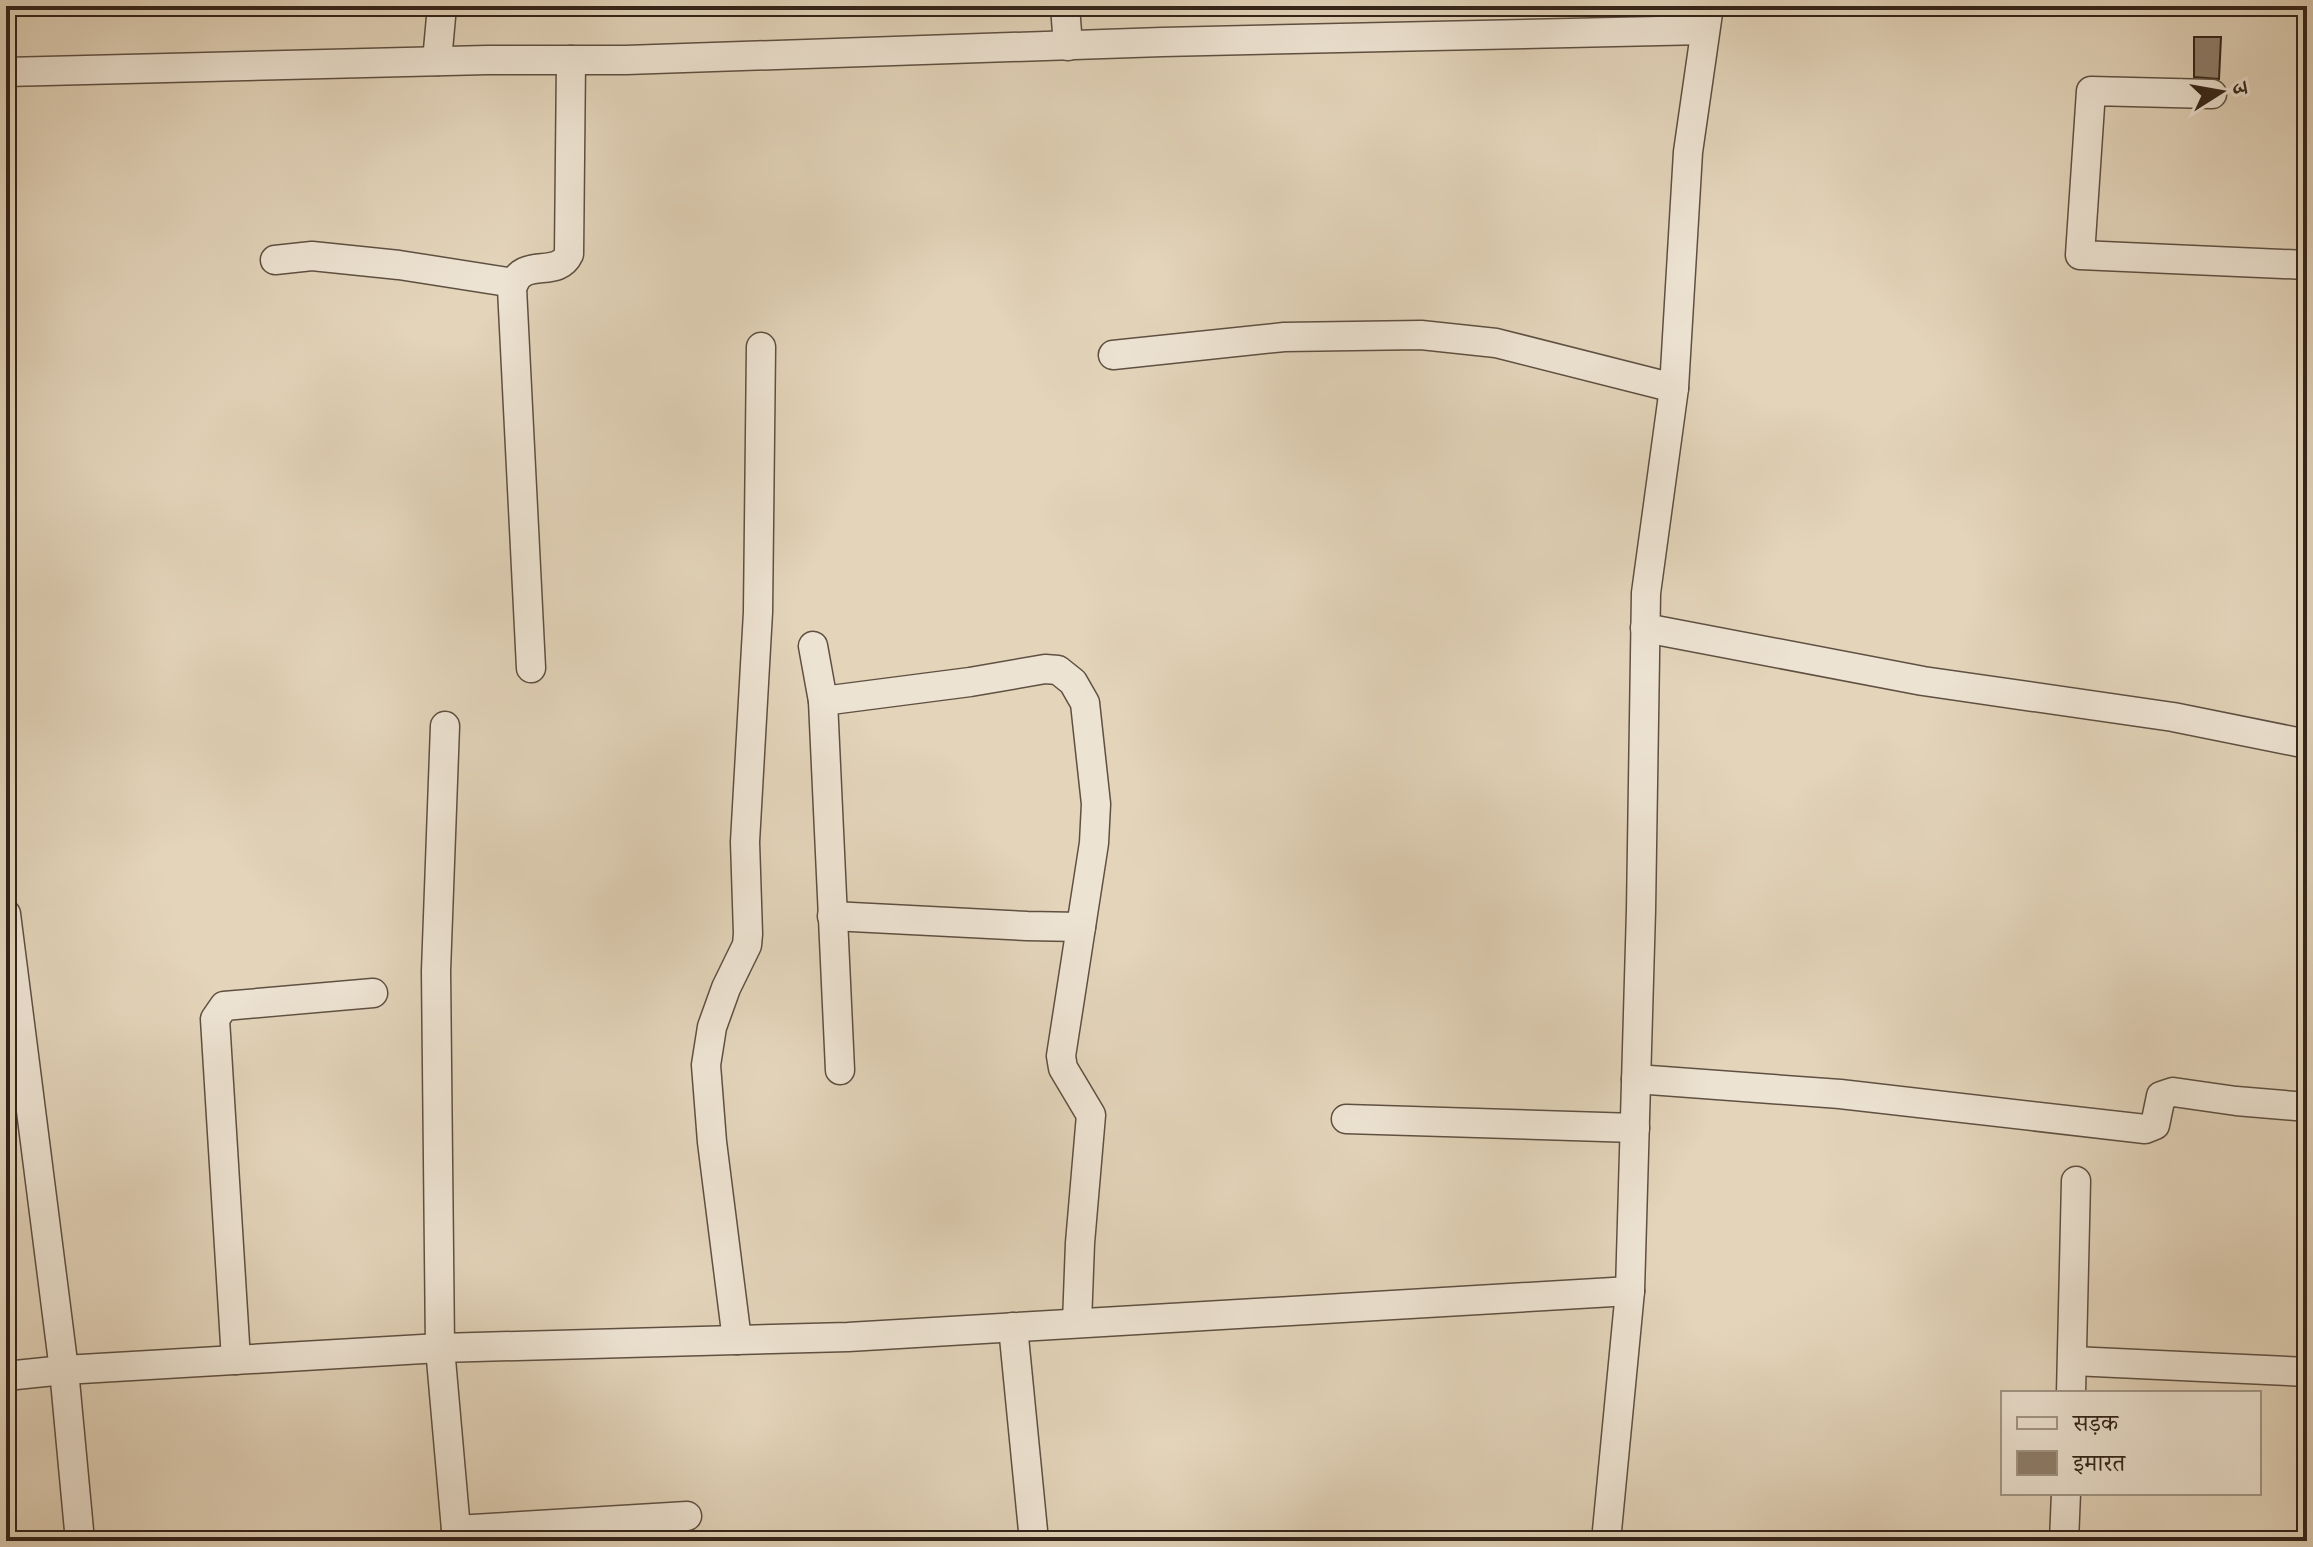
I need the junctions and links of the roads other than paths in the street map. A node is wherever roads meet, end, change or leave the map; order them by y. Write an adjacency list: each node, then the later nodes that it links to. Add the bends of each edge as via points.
1 (442, 6): 6 (street)
2 (1065, 6): 4 (street)
3 (1707, 18): 4 (street); 14 (street, via 1688,152)
4 (1068, 46): 5 (street)
5 (571, 60): 6 (street); 11 (street, via 569,254 557,265 521,272)
6 (437, 61): 7 (street)
7 (6, 72)
8 (2212, 94): 10 (street, via 2091,91 2080,255)
9 (275, 260): 11 (street, via 312,256)
10 (2307, 265)
11 (514, 283): 17 (street)
12 (761, 347): 35 (street, via 758,612 745,842 748,934 712,1027 706,1065)
13 (1113, 355): 14 (street, via 1284,337 1421,335 1496,343)
14 (1674, 388): 15 (street)
15 (1645, 628): 20 (street, via 1923,681 2173,717); 27 (street)
16 (813, 646): 18 (street)
17 (531, 668)
18 (823, 701): 22 (street); 23 (street, via 1045,669 1058,670 1073,682 1085,703 1096,804)
19 (445, 726): 36 (street, via 436,971)
20 (2307, 744)
21 (6, 914): 25 (street)
22 (832, 916): 23 (street); 26 (street)
23 (1081, 927): 33 (street, via 1061,1056 1091,1115)
24 (373, 993): 37 (street, via 224,1006 215,1019)
25 (11, 1005): 39 (street)
26 (840, 1070)
27 (1636, 1079): 28 (street, via 1840,1094 2145,1129 2155,1125 2161,1096 2173,1092); 30 (street)
28 (2307, 1107)
29 (1346, 1119): 30 (street)
30 (1635, 1128): 32 (street)
31 (2076, 1181): 38 (street)
32 (1630, 1291): 33 (street); 49 (street)
33 (1077, 1323): 34 (street)
34 (1013, 1327): 35 (street); 48 (street)
35 (737, 1340): 36 (street)
36 (440, 1348): 37 (street); 46 (street)
37 (236, 1360): 39 (street)
38 (2073, 1361): 40 (street); 42 (street)
39 (64, 1370): 41 (street); 47 (street)
40 (2307, 1372)
41 (6, 1376)
42 (2071, 1391)
43 (2066, 1495): 50 (street)
44 (687, 1516): 45 (street)
45 (550, 1533): 46 (street)
46 (457, 1536)
47 (80, 1541)
48 (1034, 1541)
49 (1606, 1541)
50 (2064, 1541)

